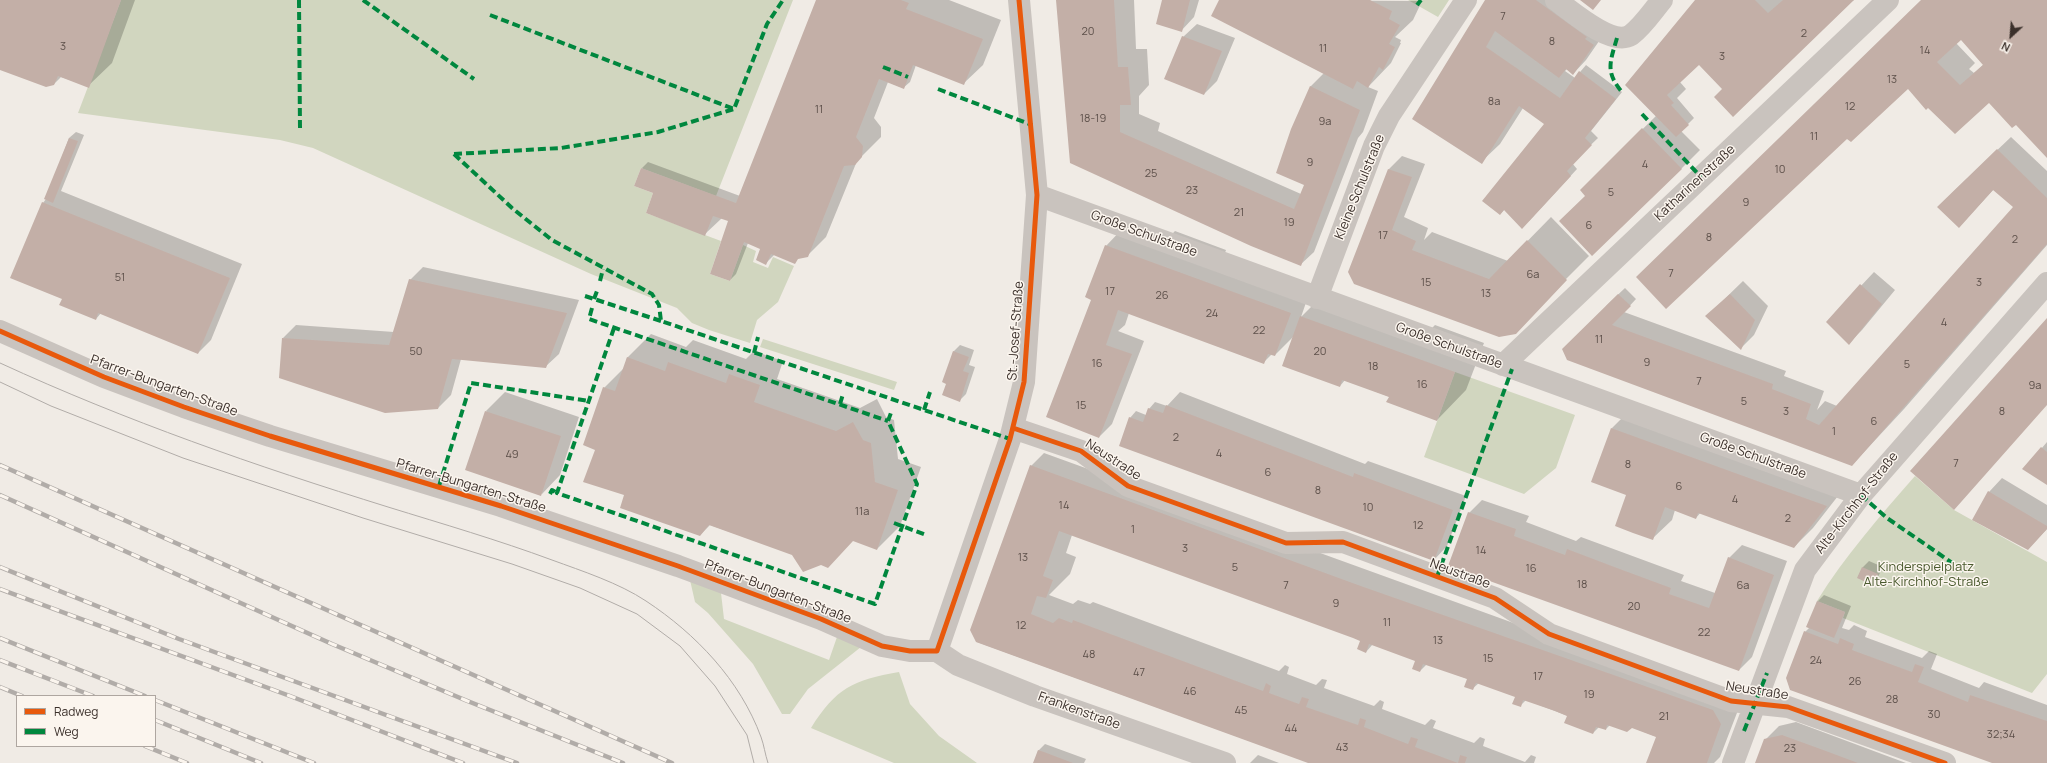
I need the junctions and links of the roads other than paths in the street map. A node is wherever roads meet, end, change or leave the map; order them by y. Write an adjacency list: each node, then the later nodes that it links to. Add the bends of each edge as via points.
1 (1019, 0): 6 (street, St.-Josef-Straße)
2 (1466, 0): 8 (street, Kleine Schulstraße, via 1389,116 1374,146)
3 (1556, 0): 4 (street, via 1604,33 1617,38 1630,36)
4 (1662, 0)
5 (1888, 0): 10 (street, Katharinenstraße)
6 (1037, 195): 8 (street, Große Schulstraße); 11 (street, St.-Josef-Straße, via 1024,382)
7 (2047, 283): 12 (street, Alte-Kirchhof-Straße)
8 (1317, 298): 10 (street, Große Schulstraße)
9 (0, 331): 13 (street, Pfarrer-Bungarten-Straße, via 104,377 184,407 270,436 501,506 670,563 821,619 882,646 910,651)
10 (1503, 365): 12 (street, Große Schulstraße)
11 (1013, 428): 13 (street, St.-Josef-Straße); 14 (street, Neustraße, via 1081,451 1128,486 1286,543 1343,542 1495,598 1549,634 1731,701)
12 (1861, 495): 14 (street, Alte-Kirchhof-Straße, via 1805,570)
13 (937, 651): 15 (street, Frankenstraße, via 958,665 1035,696)
14 (1755, 704): 16 (street, Alte-Kirchhof-Straße); 17 (street, Neustraße, via 1788,707)
15 (1225, 763)
16 (1733, 763)
17 (1945, 763)

